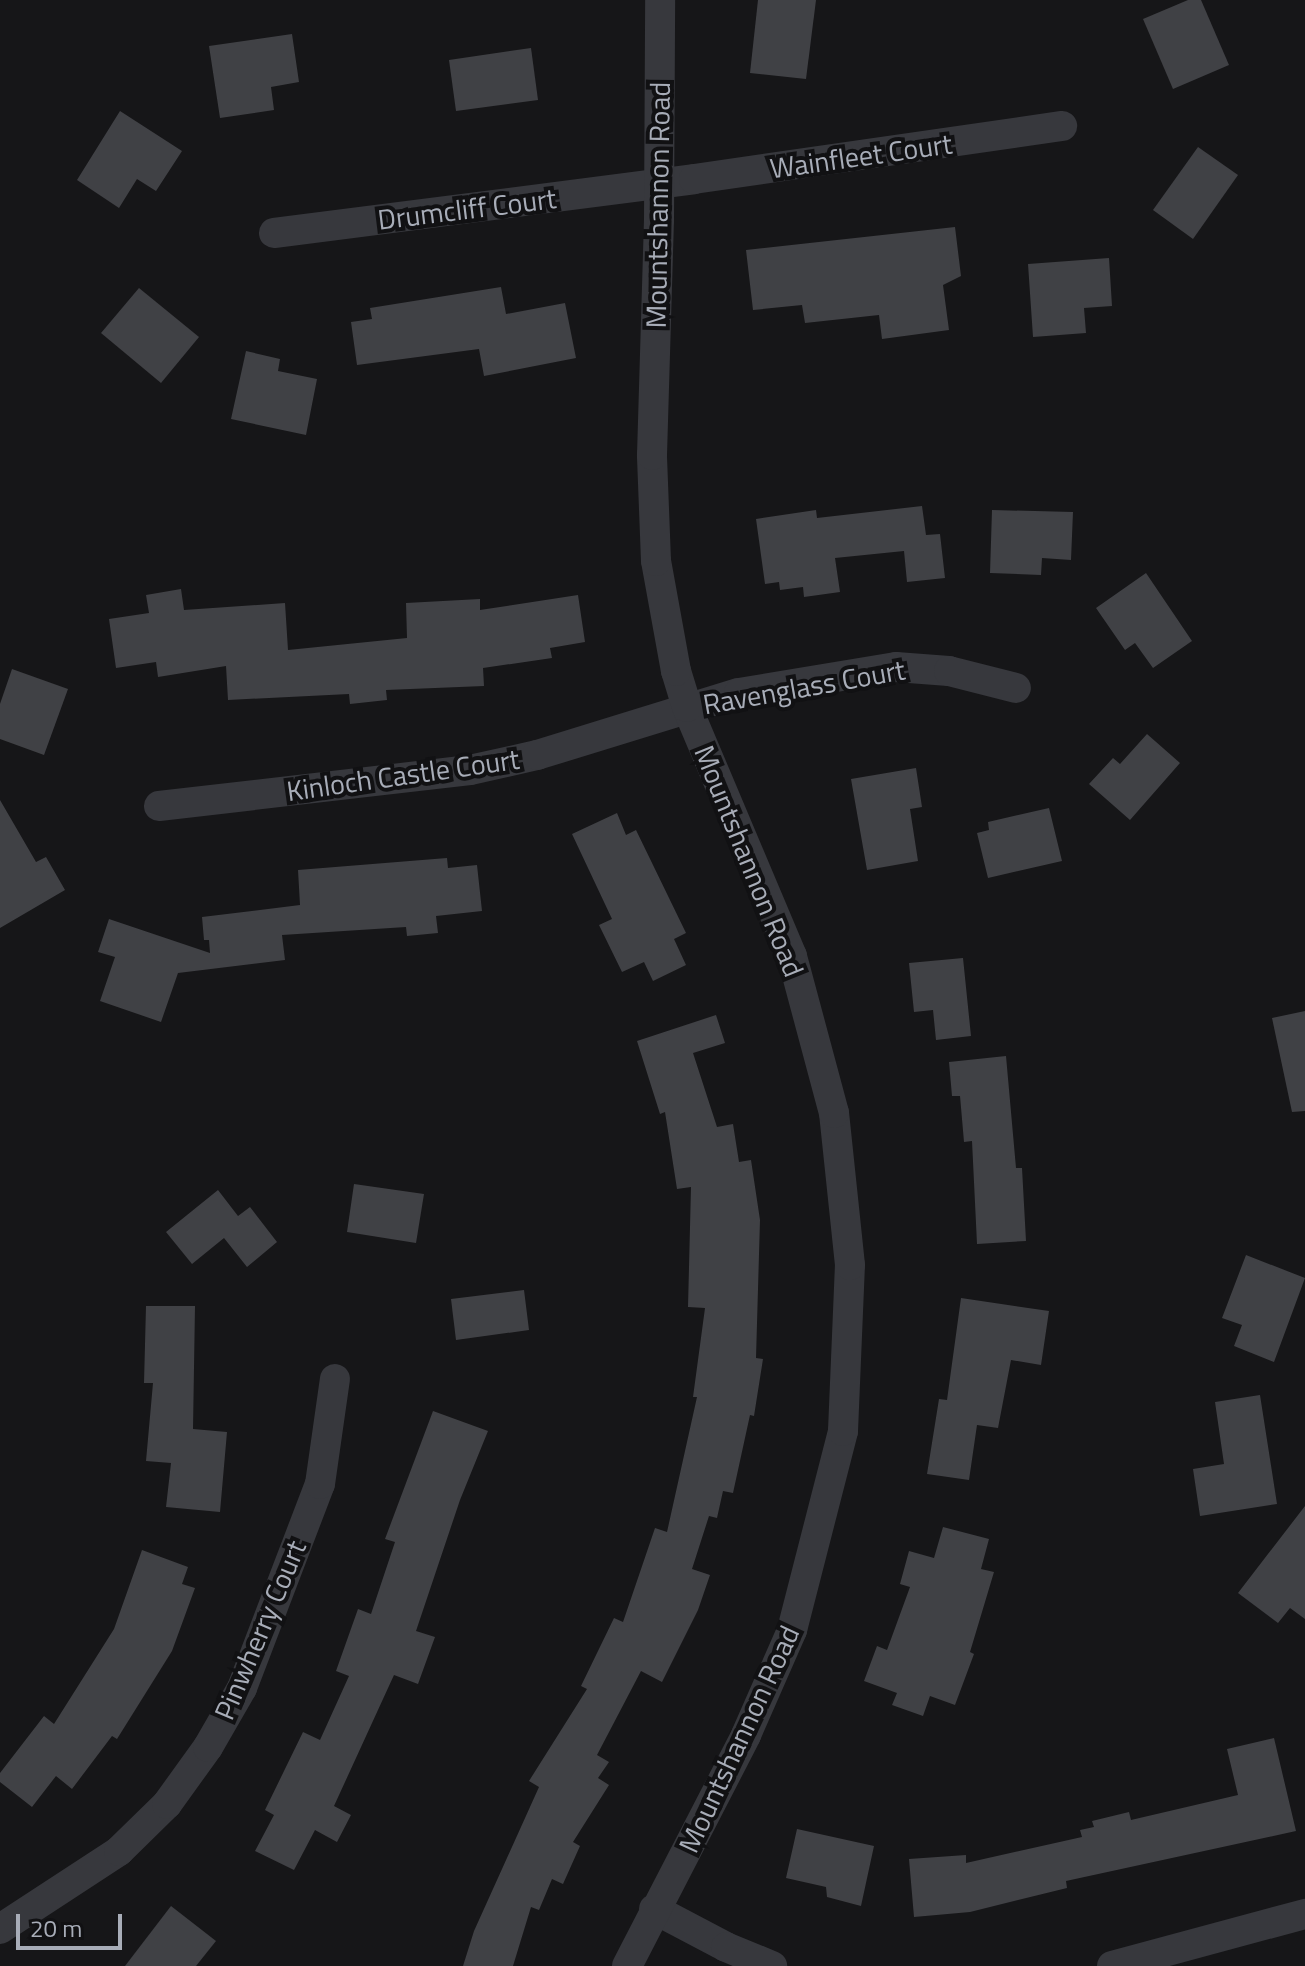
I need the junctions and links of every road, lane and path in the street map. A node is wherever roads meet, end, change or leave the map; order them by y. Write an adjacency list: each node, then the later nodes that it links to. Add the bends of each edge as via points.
1 (660, 0): 3 (street, Mountshannon Road)
2 (1062, 126): 3 (street, Wainfleet Court)
3 (660, 184): 4 (street, Drumcliff Court); 6 (street, Mountshannon Road, via 652,455 656,561)
4 (274, 233)
5 (1016, 688): 6 (street, Ravenglass Court, via 949,671 896,667)
6 (687, 707): 7 (street, Kinloch Castle Court, via 537,755 470,770); 9 (street, Mountshannon Road, via 792,956 834,1113 850,1265 843,1431 792,1630 746,1735)
7 (159, 806)
8 (335, 1379): 11 (street, Pinwherry Court, via 320,1484 242,1688 208,1747 167,1804 119,1851)
9 (654, 1909): 12 (street, Mountshannon Road); 13 (street)
10 (1305, 1914): 14 (street)
11 (0, 1929)
12 (627, 1966)
13 (772, 1966)
14 (1112, 1966)

